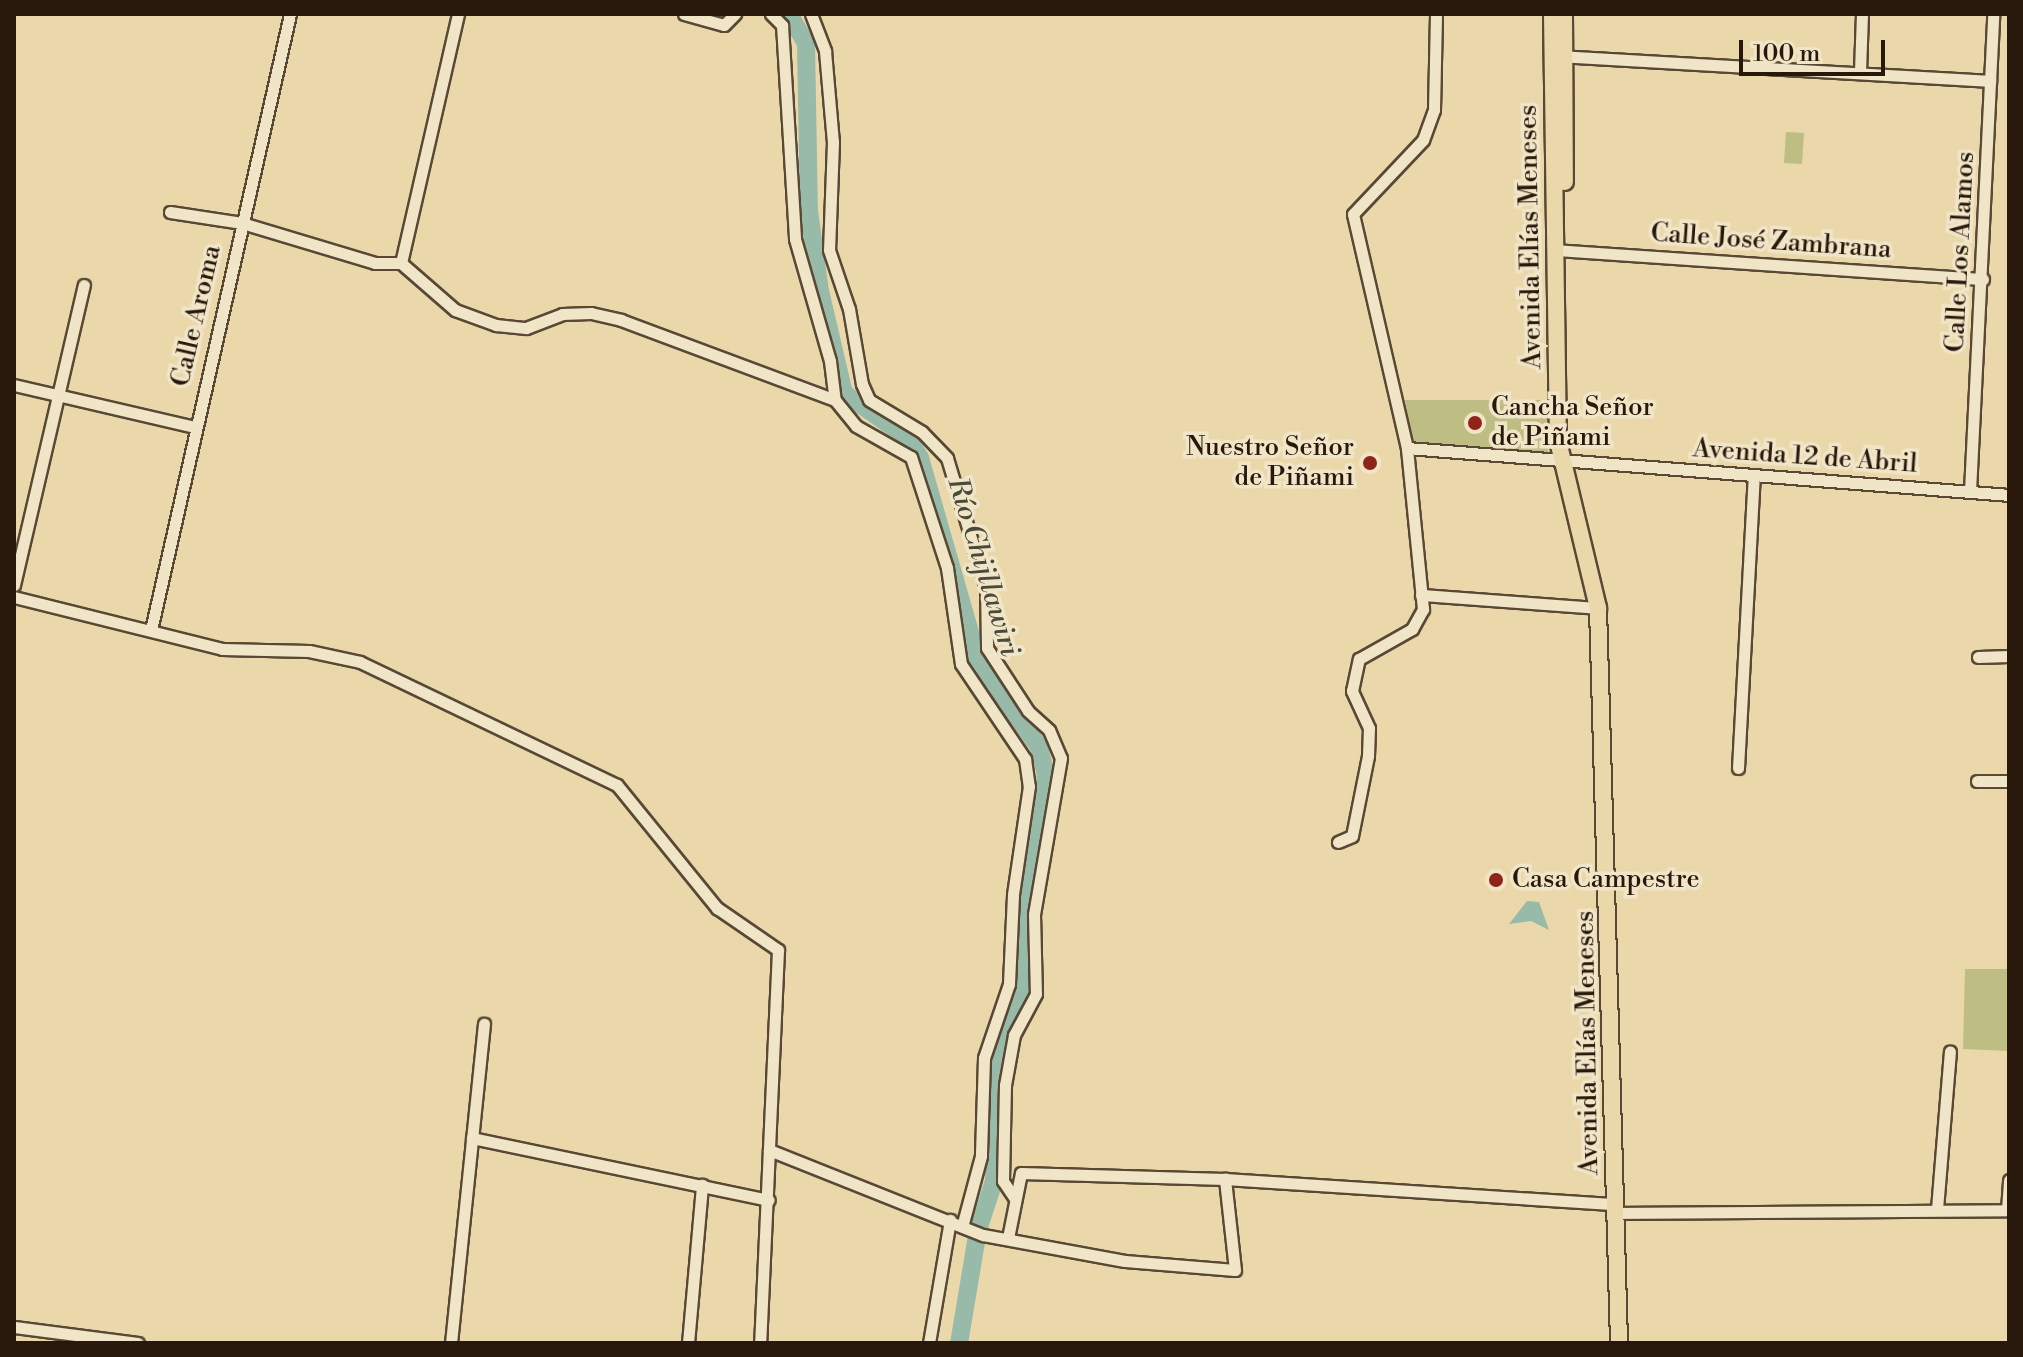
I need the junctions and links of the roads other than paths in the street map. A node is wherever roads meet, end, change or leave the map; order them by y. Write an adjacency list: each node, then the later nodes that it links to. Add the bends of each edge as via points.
1 (290, 14): 16 (street, Calle Aroma)
2 (458, 14): 18 (street)
3 (684, 14): 4 (street, via 724,25)
4 (735, 14)
5 (771, 14): 23 (street, via 782,25 795,239 830,361)
6 (811, 14): 48 (street, via 825,51 833,142 829,250 849,309 862,384 869,400 922,432 947,458 986,588 987,648 1028,711 1049,730 1061,758 1034,914 1036,994 1014,1035 1005,1085 1003,1181)
7 (1436, 14): 25 (street, via 1434,110 1423,140 1353,214)
8 (1552, 14): 12 (main road, Avenida Elías Meneses)
9 (1564, 14): 12 (main road, Avenida Elías Meneses)
10 (1862, 14): 13 (street)
11 (1993, 14): 14 (street, Calle Los Alamos)
12 (1558, 56): 13 (street); 17 (main road, Avenida Elías Meneses)
13 (1860, 71): 14 (street)
14 (1990, 81): 19 (street, Calle Los Alamos)
15 (170, 212): 16 (street)
16 (242, 223): 18 (street, via 375,263); 24 (street, Calle Aroma)
17 (1560, 250): 19 (street, Calle José Zambrana); 26 (main road, Avenida Elías Meneses, via 1568,444)
18 (401, 263): 23 (street, via 455,310 496,325 526,328 562,314 591,313)
19 (1983, 279): 28 (street, Calle Los Alamos)
20 (84, 285): 22 (street)
21 (14, 385): 22 (street)
22 (61, 396): 24 (street); 30 (street)
23 (835, 400): 54 (street, via 856,426 911,457 947,568 961,664 1025,759 1029,786 1013,895 1009,984 984,1058 981,1156)
24 (194, 427): 34 (street, Calle Aroma)
25 (1407, 448): 26 (street, Avenida 12 de Abril); 31 (street)
26 (1563, 459): 27 (street, Avenida 12 de Abril); 33 (main road, Avenida Elías Meneses)
27 (1754, 477): 28 (street, Avenida 12 de Abril); 37 (street)
28 (1970, 491): 29 (street, Avenida 12 de Abril)
29 (2009, 495)
30 (14, 585)
31 (1421, 595): 33 (street); 40 (street, via 1423,609 1412,629 1359,659 1352,691 1369,728 1368,756 1352,836)
32 (14, 597): 34 (street)
33 (1598, 608): 50 (main road, Avenida Elías Meneses)
34 (151, 630): 44 (street, via 222,649 309,651 360,662 617,785 717,908 778,950)
35 (2009, 656): 36 (street)
36 (1978, 657)
37 (1738, 768)
38 (1977, 781): 39 (street)
39 (2009, 781)
40 (1338, 842)
41 (484, 1024): 43 (street)
42 (1950, 1052): 51 (street)
43 (472, 1138): 47 (street); 58 (street)
44 (769, 1150): 49 (street); 53 (street)
45 (1225, 1179): 48 (street, via 1021,1173); 50 (street); 55 (street, via 1235,1270 1125,1261)
46 (2009, 1180): 52 (street)
47 (702, 1185): 49 (street); 59 (street)
48 (1015, 1199): 55 (street)
49 (769, 1200): 60 (street)
50 (1615, 1208): 51 (street); 62 (main road, Avenida Elías Meneses)
51 (1937, 1209): 52 (street)
52 (2008, 1210)
53 (950, 1220): 54 (street); 61 (street)
54 (966, 1228): 55 (street)
55 (1008, 1238)
56 (14, 1327): 57 (street)
57 (138, 1343)
58 (451, 1343)
59 (688, 1343)
60 (760, 1343)
61 (929, 1343)
62 (1619, 1343)

